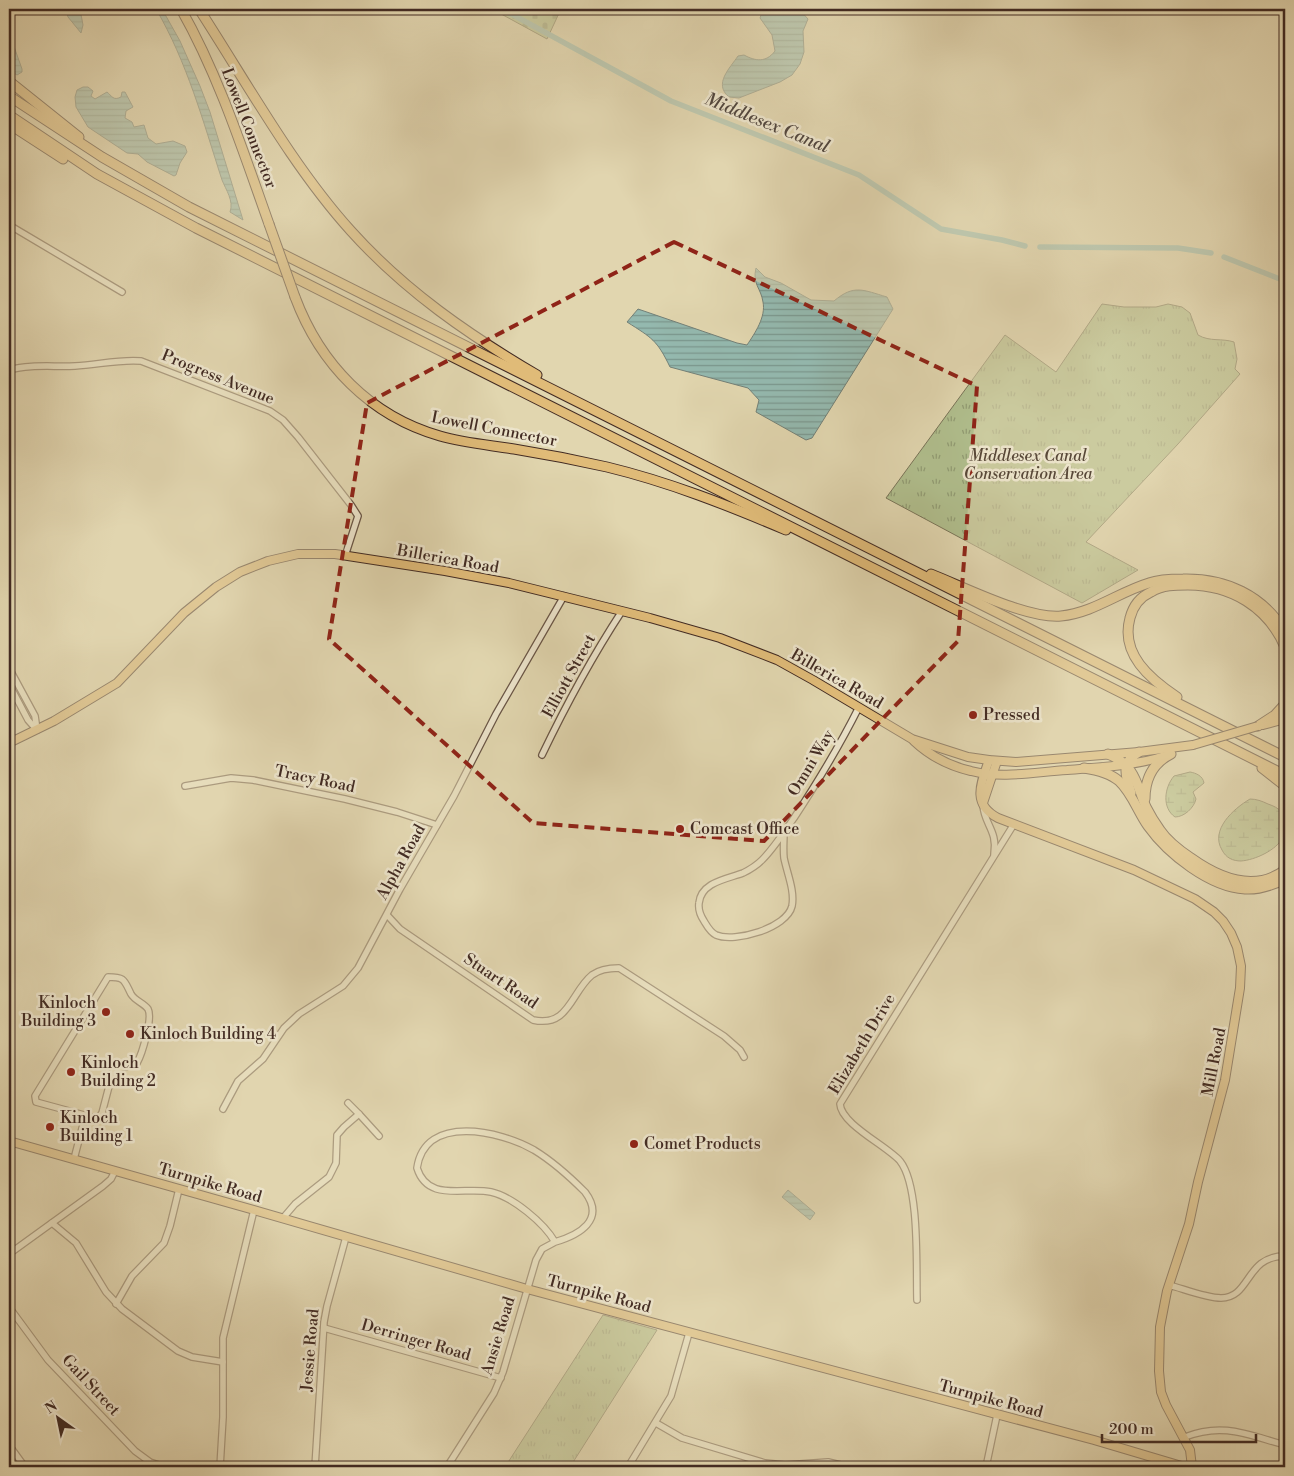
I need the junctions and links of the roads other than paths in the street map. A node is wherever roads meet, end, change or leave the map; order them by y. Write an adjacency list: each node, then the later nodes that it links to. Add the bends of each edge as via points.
1 (181, 9): 15 (highway, Lowell Connector, bridge, via 221,93 295,297 314,338 340,374 372,402 407,424 452,439 558,456 650,478 724,504)
2 (200, 9): 12 (highway, via 304,172 363,244 403,282 453,322)
3 (9, 81): 7 (highway)
4 (9, 96): 7 (highway)
5 (9, 115): 8 (highway)
6 (9, 124): 8 (highway, via 71,163)
7 (102, 156): 12 (highway, via 189,207)
8 (130, 193): 15 (highway)
9 (9, 224): 10 (street)
10 (122, 292)
11 (9, 370): 14 (street, Progress Avenue, via 141,361 270,411 298,436 358,516)
12 (597, 412): 13 (highway)
13 (863, 546): 18 (highway, via 1005,604 1047,615 1086,611 1154,581 1218,582 1257,599); 24 (highway)
14 (345, 556): 16 (main road, Billerica Road, via 445,571); 27 (main road, Billerica Road, via 298,554 240,572 184,613 117,683)
15 (862, 562): 31 (highway)
16 (564, 596): 17 (main road, Billerica Road); 48 (street, Alpha Road)
17 (622, 611): 23 (main road, Billerica Road, via 735,643 777,660); 35 (street, Elliott Street)
18 (1285, 632)
19 (1285, 647): 24 (highway, via 1275,627 1262,612 1227,591 1200,586 1171,586 1158,588 1140,599 1128,626 1128,642 1134,656 1159,685)
20 (9, 668): 27 (street, via 35,716)
21 (9, 684): 27 (street)
22 (1285, 704): 26 (highway)
23 (859, 707): 28 (main road, Billerica Road); 49 (street, Omni Way, via 810,793)
24 (1204, 716): 36 (highway)
25 (1285, 719): 26 (main road, Billerica Road)
26 (1258, 726): 30 (main road, Billerica Road, bridge)
27 (37, 730): 29 (main road, Billerica Road)
28 (912, 739): 37 (main road, Billerica Road, via 950,752); 40 (main road, Billerica Road, via 941,760 969,771)
29 (9, 743)
30 (1193, 745): 32 (main road, Billerica Road); 34 (main road, Billerica Road)
31 (1228, 746): 41 (highway); 43 (highway)
32 (1139, 752): 33 (main road, Billerica Road); 38 (highway)
33 (1108, 754): 37 (main road, Billerica Road); 38 (highway)
34 (1171, 754): 38 (main road, Billerica Road); 46 (highway, via 1153,769 1146,790)
35 (542, 755)
36 (1285, 757)
37 (993, 761): 40 (main road)
38 (1126, 764): 39 (main road, Billerica Road); 44 (highway); 46 (highway)
39 (1084, 768): 40 (main road, Billerica Road); 44 (highway, via 1113,777 1124,786)
40 (988, 774): 45 (main road, via 979,793)
41 (1285, 774)
42 (185, 786): 48 (street, Tracy Road, via 230,778 253,780 353,801)
43 (1285, 786)
44 (1134, 802): 52 (highway, via 1162,843 1206,876 1245,889 1266,887)
45 (983, 803): 47 (main road, Mill Road, via 994,816); 50 (street, via 984,813 994,833)
46 (1146, 807): 51 (highway, via 1173,845 1215,873 1235,881 1250,882 1268,880)
47 (1014, 824): 50 (street, Elizabeth Drive); 71 (main road, Mill Road, via 1134,870 1195,899 1219,917 1235,942 1241,978 1228,1065 1189,1224)
48 (437, 825): 53 (street, Alpha Road)
49 (784, 831): 49 (street, Omni Way, via 761,861 744,872 715,882 704,892 699,902 699,914 717,936 753,934 789,914 792,898 784,858)
50 (993, 857): 73 (street, Elizabeth Drive, via 840,1104 848,1120 895,1156 907,1173 914,1199)
51 (1285, 870)
52 (1285, 879)
53 (387, 915): 54 (street, Stuart Road, via 400,930 533,1020 542,1022 559,1016 592,975 619,968 724,1036); 56 (street, Alpha Road, via 350,979 284,1028 259,1063 238,1081)
54 (744, 1057)
55 (348, 1103): 57 (street)
56 (223, 1109)
57 (359, 1114): 59 (street); 65 (street, via 337,1135 337,1162 329,1177 292,1206)
58 (85, 1117): 58 (street, via 39,1103 35,1096 108,977 119,977 127,983 137,1002 147,1007 150,1015 141,1056 138,1063 113,1071 102,1113 99,1117); 61 (street)
59 (379, 1136)
60 (9, 1141): 61 (main road, Turnpike Road)
61 (74, 1159): 62 (main road, Turnpike Road)
62 (116, 1171): 63 (main road, Turnpike Road); 66 (street, via 107,1183)
63 (179, 1189): 64 (main road, Turnpike Road); 74 (street, via 164,1243 132,1276)
64 (254, 1210): 65 (main road, Turnpike Road); 78 (street, via 223,1338)
65 (283, 1218): 67 (main road, Turnpike Road)
66 (52, 1223): 69 (street); 74 (street, via 80,1247 101,1286)
67 (346, 1237): 72 (main road, Turnpike Road); 76 (street, Jessie Road)
68 (555, 1242): 68 (street, via 546,1229 503,1197 487,1192 429,1186 416,1168 424,1147 430,1141 460,1131 515,1142 544,1157 585,1192 592,1207 590,1220 582,1231); 72 (street, Ansie Road, via 539,1254)
69 (9, 1254)
70 (1285, 1256): 71 (street, via 1264,1260 1240,1290 1227,1297)
71 (1169, 1285): 82 (main road, Mill Road, via 1160,1327 1161,1388 1166,1405)
72 (527, 1289): 77 (main road, Turnpike Road); 79 (street, Ansie Road)
73 (917, 1300)
74 (116, 1304): 78 (street, via 178,1352)
75 (9, 1307): 87 (street, Gail Street, via 48,1360 135,1451 150,1462)
76 (324, 1328): 79 (street, Derringer Road); 89 (street, Jessie Road)
77 (689, 1333): 80 (main road, Turnpike Road); 81 (street, via 671,1396)
78 (223, 1362): 88 (street)
79 (501, 1378): 90 (street, Ansie Road)
80 (998, 1415): 94 (street); 95 (main road, Turnpike Road)
81 (656, 1422): 85 (street, via 682,1438); 91 (street)
82 (1185, 1438): 84 (street, via 1208,1430 1224,1430); 96 (main road, Mill Road, via 1191,1452)
83 (9, 1445): 86 (street)
84 (1285, 1445)
85 (754, 1460): 92 (street); 93 (street, via 779,1465 828,1462)
86 (25, 1467)
87 (165, 1467)
88 (220, 1467)
89 (315, 1467)
90 (447, 1467)
91 (628, 1467)
92 (753, 1467)
93 (850, 1467)
94 (986, 1467)
95 (1185, 1467)
96 (1192, 1467)

